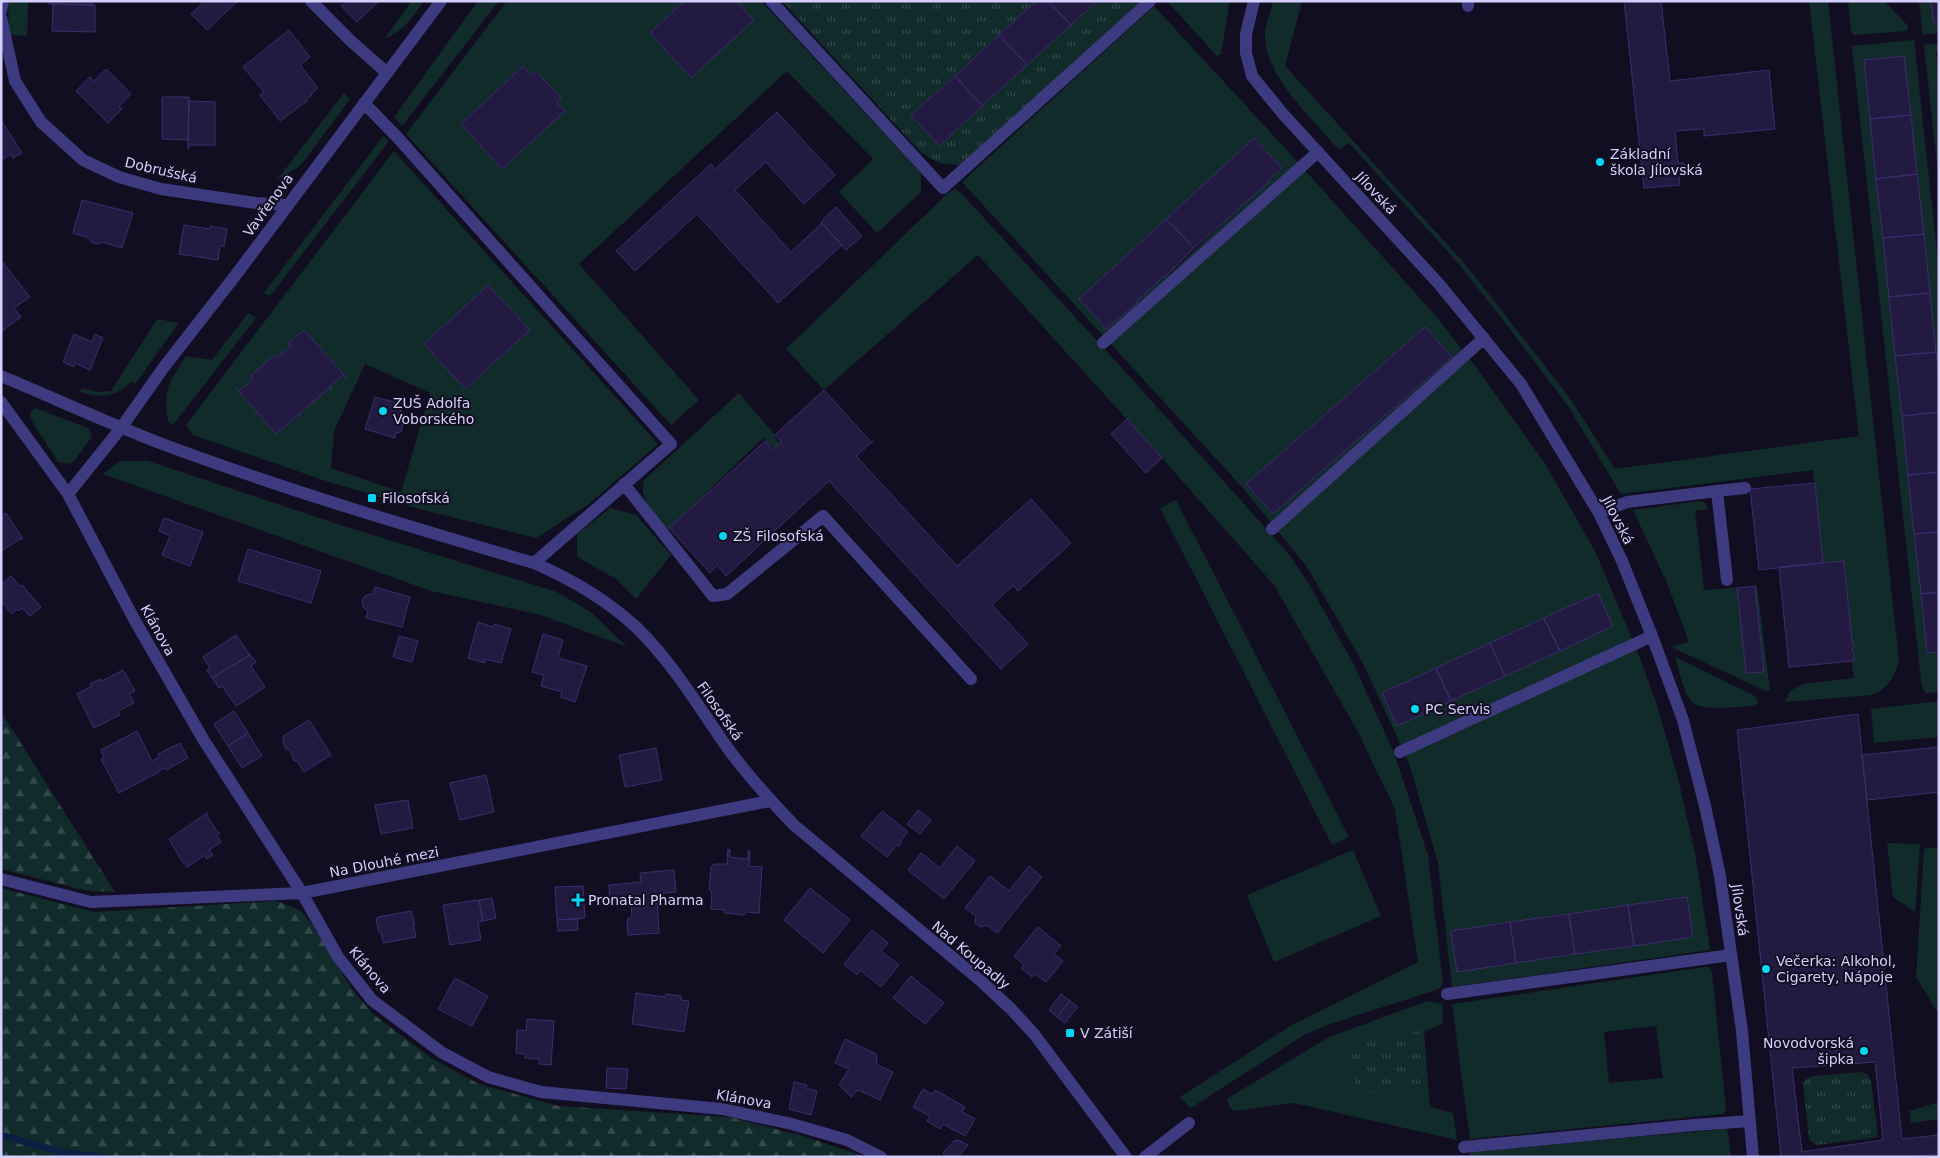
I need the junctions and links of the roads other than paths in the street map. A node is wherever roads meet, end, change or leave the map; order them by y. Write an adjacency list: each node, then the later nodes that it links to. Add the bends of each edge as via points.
1 (3, 1): 7 (street)
2 (311, 1): 9 (street)
3 (441, 1): 9 (street, Vavřenova)
4 (771, 1): 5 (street, via 943,188)
5 (1150, 1)
6 (1254, 1): 11 (street, Jílovská, via 1246,34 1246,52 1252,76)
7 (1, 11)
8 (1, 17): 12 (street, Dobrušská, via 15,81 41,122 83,160 119,178 161,189)
9 (387, 72): 10 (street, Vavřenova)
10 (364, 103): 12 (street, Vavřenova); 18 (street, via 671,444)
11 (1318, 152): 13 (street, Jílovská); 14 (street)
12 (287, 205): 17 (street, Vavřenova)
13 (1484, 338): 22 (street, Jílovská, via 1521,384); 23 (street)
14 (1104, 343)
15 (1, 376): 17 (street)
16 (1, 402): 21 (street, Klánova)
17 (121, 428): 21 (street); 24 (street, Filosofská, via 225,467 379,518)
18 (624, 484): 24 (street); 27 (street, via 712,596 727,594 823,516)
19 (1745, 488): 20 (street)
20 (1717, 491): 22 (street, via 1627,502); 25 (street)
21 (68, 494): 31 (street, Klánova, via 134,619 203,739)
22 (1599, 513): 26 (street, Jílovská)
23 (1272, 529)
24 (534, 563): 29 (street, Filosofská, via 583,587 636,628 673,670 735,758)
25 (1727, 580)
26 (1652, 636): 28 (street); 32 (street, Jílovská, via 1683,720 1705,806 1720,876)
27 (971, 678)
28 (1400, 752)
29 (770, 801): 31 (street, Na Dlouhé mezi); 38 (street, Nad Koupadly, via 1011,1009)
30 (1, 879): 31 (street, Na Dlouhé mezi, via 91,902)
31 (302, 893): 37 (street, Klánova, via 338,957 372,1000 441,1052 488,1077 541,1092 722,1109 847,1140)
32 (1731, 955): 33 (street); 34 (street, Jílovská)
33 (1448, 994)
34 (1750, 1121): 36 (street); 40 (street, Jílovská)
35 (1189, 1123): 39 (street)
36 (1464, 1147)
37 (882, 1157)
38 (1126, 1157)
39 (1145, 1157)
40 (1753, 1157)

